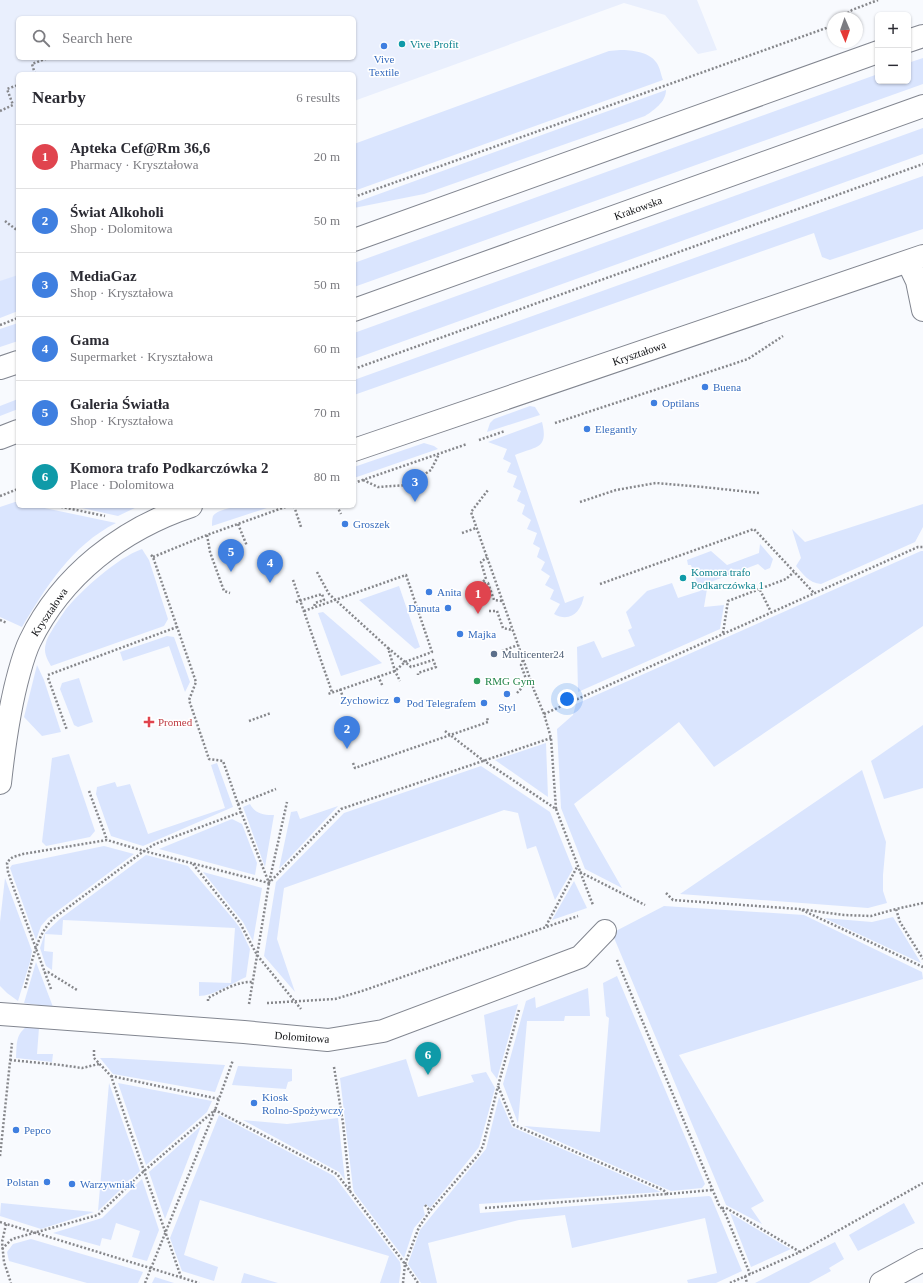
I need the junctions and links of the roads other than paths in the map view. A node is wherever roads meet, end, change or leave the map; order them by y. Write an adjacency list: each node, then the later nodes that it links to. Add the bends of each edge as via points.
1 (923, 36): 2 (street)
2 (911, 41)
3 (875, 53): 5 (street)
4 (923, 106): 7 (street, Krakowska)
5 (356, 239)
6 (916, 259): 8 (street, via 916,281); 13 (street, Kryształowa)
7 (356, 309)
8 (923, 310)
9 (16, 363): 10 (street)
10 (0, 368)
11 (16, 432): 12 (street)
12 (0, 438)
13 (356, 449)
14 (185, 508): 15 (street, Kryształowa, via 133,532 104,552 73,578 51,606 29,642 13,696 6,728)
15 (0, 783)
16 (605, 931): 17 (street, Dolomitowa, via 580,957 383,1031 328,1040)
17 (9, 1014)
18 (923, 1260): 19 (street)
19 (881, 1283)

